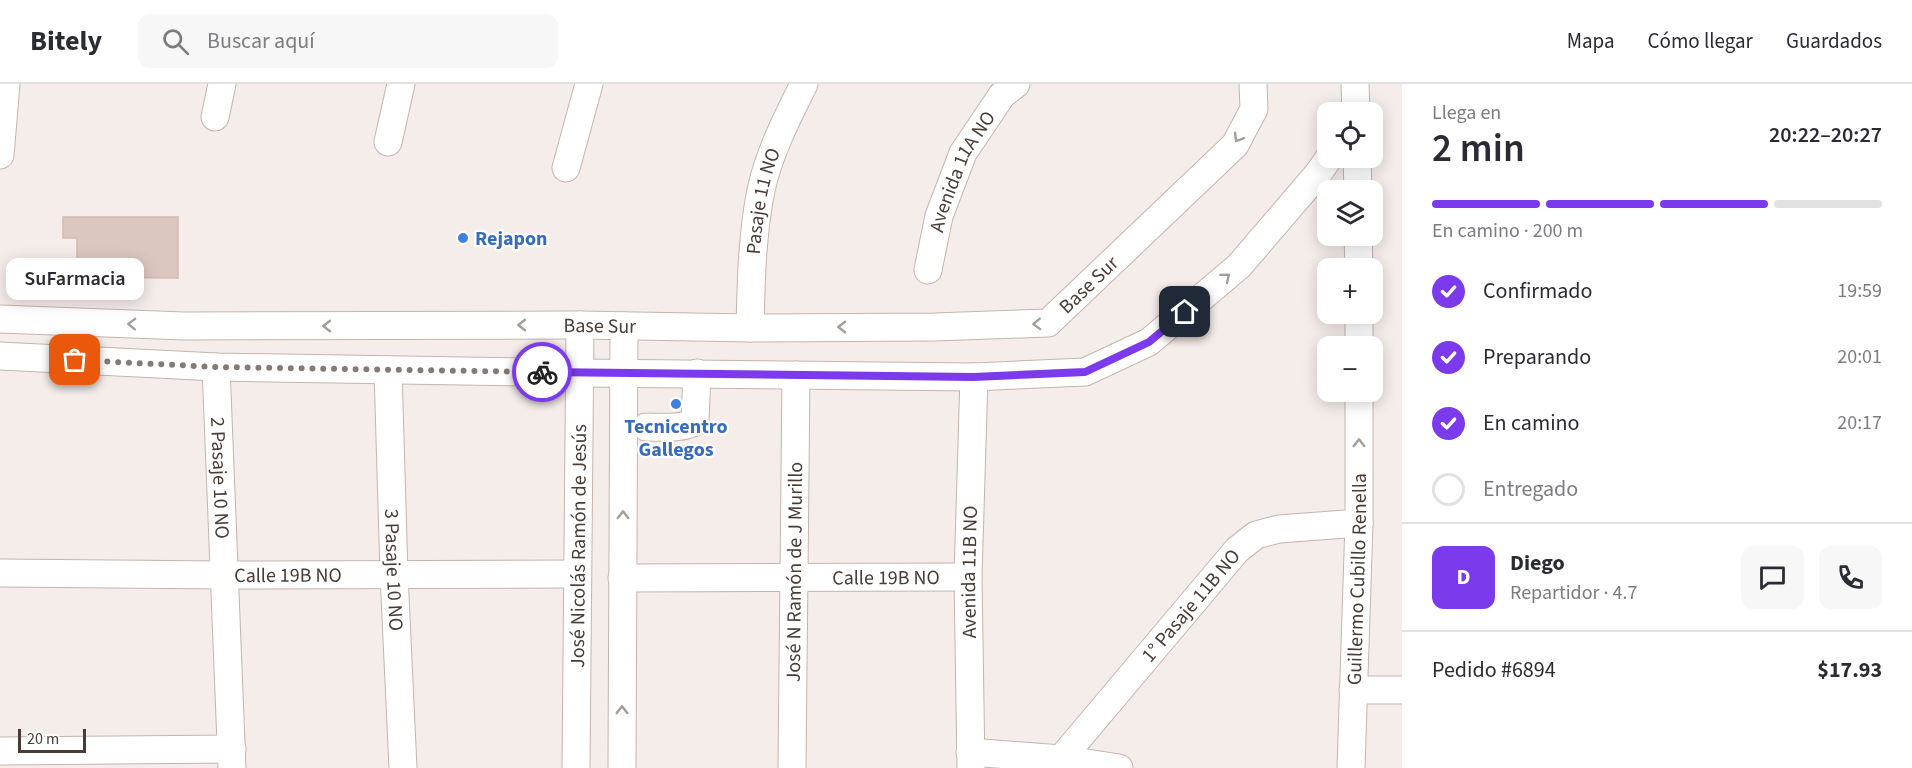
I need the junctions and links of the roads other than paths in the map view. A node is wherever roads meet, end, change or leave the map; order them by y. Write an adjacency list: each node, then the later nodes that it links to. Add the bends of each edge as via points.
1 (6, 84): 11 (street)
2 (222, 84): 10 (street)
3 (401, 84): 12 (street)
4 (589, 84): 14 (street)
5 (804, 84): 20 (street, Pasaje 11 NO, via 782,129 761,190 751,270)
6 (1253, 84): 20 (street, Base Sur, one-way to 20, via 1254,109 1235,145 1048,323)
7 (1355, 84): 9 (street)
8 (1010, 86): 16 (street, Avenida 11A NO, via 963,153 939,216)
9 (1356, 102)
10 (215, 117)
11 (1, 123): 13 (street)
12 (388, 142)
13 (0, 155)
14 (566, 168)
15 (1322, 168): 28 (street, one-way to 15, via 1085,372 1149,342 1239,266)
16 (928, 270)
17 (0, 319): 18 (street, Base Sur, one-way to 17, via 183,326)
18 (580, 325): 19 (street, Base Sur); 25 (street, José Nicolás Ramón de Jesús)
19 (624, 326): 20 (street, Base Sur); 24 (street)
20 (750, 328)
21 (0, 356): 22 (street)
22 (216, 367): 23 (street); 35 (street, 2 Pasaje 10 NO)
23 (388, 370): 25 (street); 33 (street, 3 Pasaje 10 NO)
24 (624, 372): 25 (street); 26 (street); 37 (street, one-way to 24)
25 (580, 373): 34 (street, José Nicolás Ramón de Jesús)
26 (697, 373): 27 (street); 30 (street, via 695,422)
27 (796, 375): 28 (street); 38 (street, José N Ramón de J Murillo)
28 (974, 377): 36 (street, Avenida 11B NO)
29 (1359, 402): 31 (street, Guillermo Cubillo Renella, one-way to 29)
30 (646, 427)
31 (1359, 523): 39 (street, Guillermo Cubillo Renella); 43 (street, 1° Pasaje 11B NO, via 1278,530 1256,535 1237,550)
32 (0, 573): 35 (street, Calle 19B NO)
33 (394, 574): 34 (street, Calle 19B NO); 35 (street, Calle 19B NO); 45 (street, 3 Pasaje 10 NO)
34 (577, 574): 46 (street, José Nicolás Ramón de Jesús)
35 (224, 575): 42 (street, 2 Pasaje 10 NO)
36 (968, 577): 38 (street, Calle 19B NO); 44 (street, Avenida 11B NO)
37 (622, 578): 38 (street, Calle 19B NO); 47 (street, one-way to 37)
38 (795, 579): 48 (street, José N Ramón de J Murillo)
39 (1353, 690): 40 (street); 50 (street, Guillermo Cubillo Renella)
40 (1402, 690)
41 (0, 751): 42 (street)
42 (232, 759)
43 (1061, 759): 44 (street); 49 (street)
44 (970, 760)
45 (403, 768)
46 (576, 768)
47 (622, 768)
48 (792, 768)
49 (1119, 768)
50 (1351, 768)

